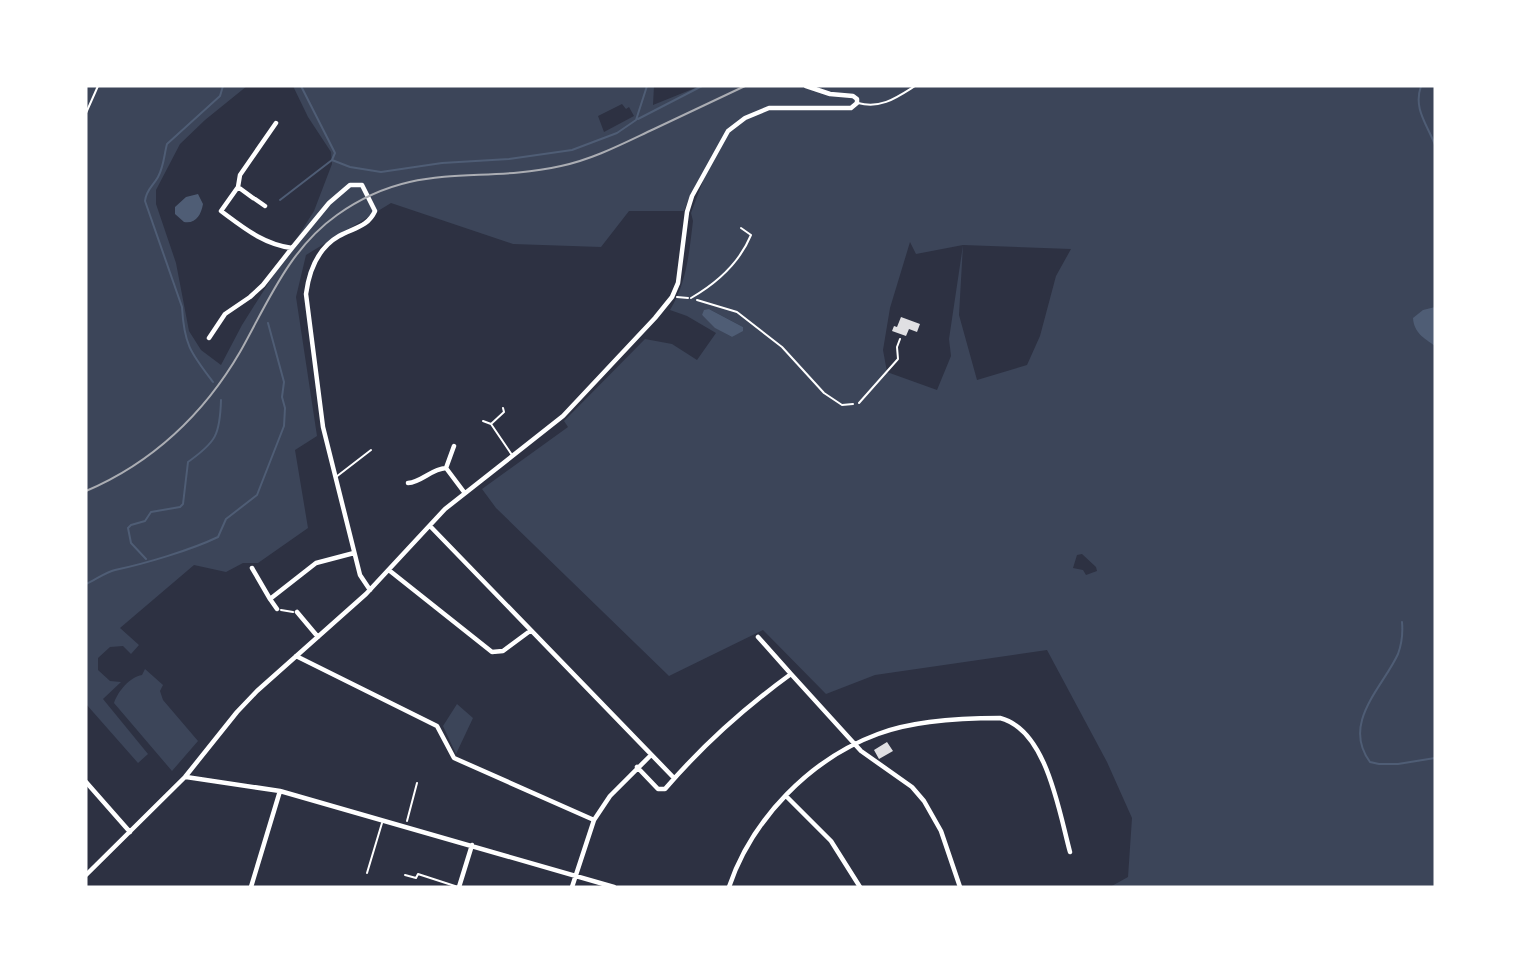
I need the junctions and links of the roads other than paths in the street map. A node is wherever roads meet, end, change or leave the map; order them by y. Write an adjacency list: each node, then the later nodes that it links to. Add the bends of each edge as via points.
1 (99, 86): 5 (lane)
2 (806, 86): 4 (street, via 853,96)
3 (915, 86): 4 (lane, via 884,104)
4 (857, 103): 20 (street, via 851,108 769,108 728,131 692,197 672,297 563,416)
5 (86, 113)
6 (276, 122): 7 (street, via 240,175)
7 (238, 187): 8 (street); 10 (street, via 221,211 263,241)
8 (265, 206)
9 (741, 228): 11 (lane, via 751,235 745,249 712,286)
10 (292, 248): 12 (street, via 263,285 225,314); 22 (street, via 342,190 362,185 375,211 366,224 326,246 313,265 306,294 323,427)
11 (691, 298)
12 (209, 338)
13 (900, 339): 14 (lane, via 898,359)
14 (859, 403)
15 (503, 408): 17 (lane)
16 (483, 421): 17 (lane)
17 (491, 424): 20 (lane)
18 (454, 446): 21 (street)
19 (370, 450): 22 (lane)
20 (512, 456): 24 (street)
21 (446, 468): 23 (street); 24 (street)
22 (335, 477): 26 (street)
23 (408, 483)
24 (464, 492): 25 (street)
25 (430, 526): 28 (street); 33 (street)
26 (354, 553): 29 (street); 30 (street, via 316,563)
27 (252, 568): 30 (street)
28 (390, 571): 29 (street); 33 (street, via 492,652 503,652)
29 (370, 590): 34 (street)
30 (270, 599): 31 (street)
31 (277, 610)
32 (297, 612): 34 (street)
33 (530, 631): 39 (street)
34 (317, 637): 36 (street)
35 (758, 637): 37 (street)
36 (296, 656): 41 (street, via 237,712); 47 (street, via 437,726 450,754 458,760)
37 (791, 674): 38 (street); 42 (street, via 736,715)
38 (855, 745): 45 (street, via 822,764); 50 (street, via 905,727 1010,720 1023,729 1044,765); 61 (street, via 924,801 941,831)
39 (651, 755): 40 (street); 42 (street)
40 (637, 767): 42 (street, via 661,790); 47 (street)
41 (186, 777): 44 (street); 48 (street)
42 (674, 778)
43 (86, 782): 48 (street)
44 (280, 791): 46 (street); 55 (street)
45 (786, 796): 59 (street, via 751,841); 60 (street, via 831,841)
46 (383, 819): 49 (street); 51 (lane)
47 (594, 820): 54 (street)
48 (131, 832): 52 (street)
49 (472, 845): 54 (street); 56 (street)
50 (1070, 852)
51 (367, 873)
52 (86, 875)
53 (405, 875): 56 (lane, via 416,878 418,874)
54 (576, 876): 57 (street); 58 (street)
55 (251, 887)
56 (459, 887)
57 (572, 887)
58 (614, 887)
59 (729, 887)
60 (860, 887)
61 (960, 887)

